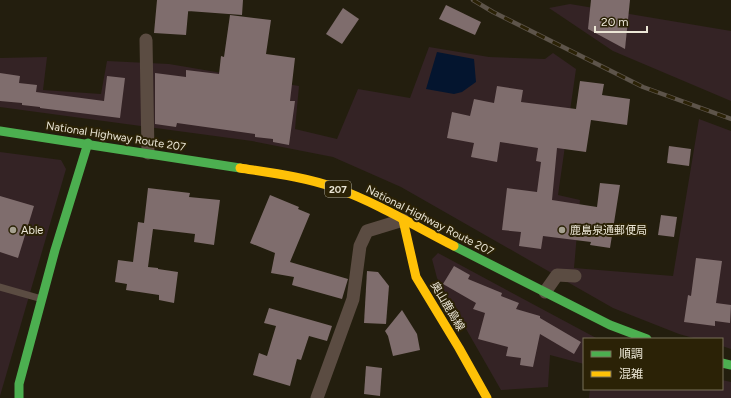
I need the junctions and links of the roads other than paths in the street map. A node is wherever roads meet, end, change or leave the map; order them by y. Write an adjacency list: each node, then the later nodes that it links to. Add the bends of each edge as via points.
1 (146, 40): 4 (street)
2 (0, 131): 3 (main road, National Highway Route 207 / 207)
3 (88, 143): 4 (main road, National Highway Route 207 / 207); 9 (main road)
4 (148, 153): 5 (main road, National Highway Route 207 / 207, via 288,175 335,188)
5 (403, 220): 8 (main road, National Highway Route 207 / 207); 12 (street, via 367,231 360,246 353,299); 13 (main road, 奥山鹿島線, via 416,277)
6 (576, 276): 8 (street, via 557,275)
7 (0, 287): 9 (lane)
8 (545, 292): 10 (main road, National Highway Route 207 / 207, via 610,325)
9 (42, 299): 11 (main road, via 19,384)
10 (644, 338)
11 (19, 398)
12 (317, 398)
13 (487, 398)

